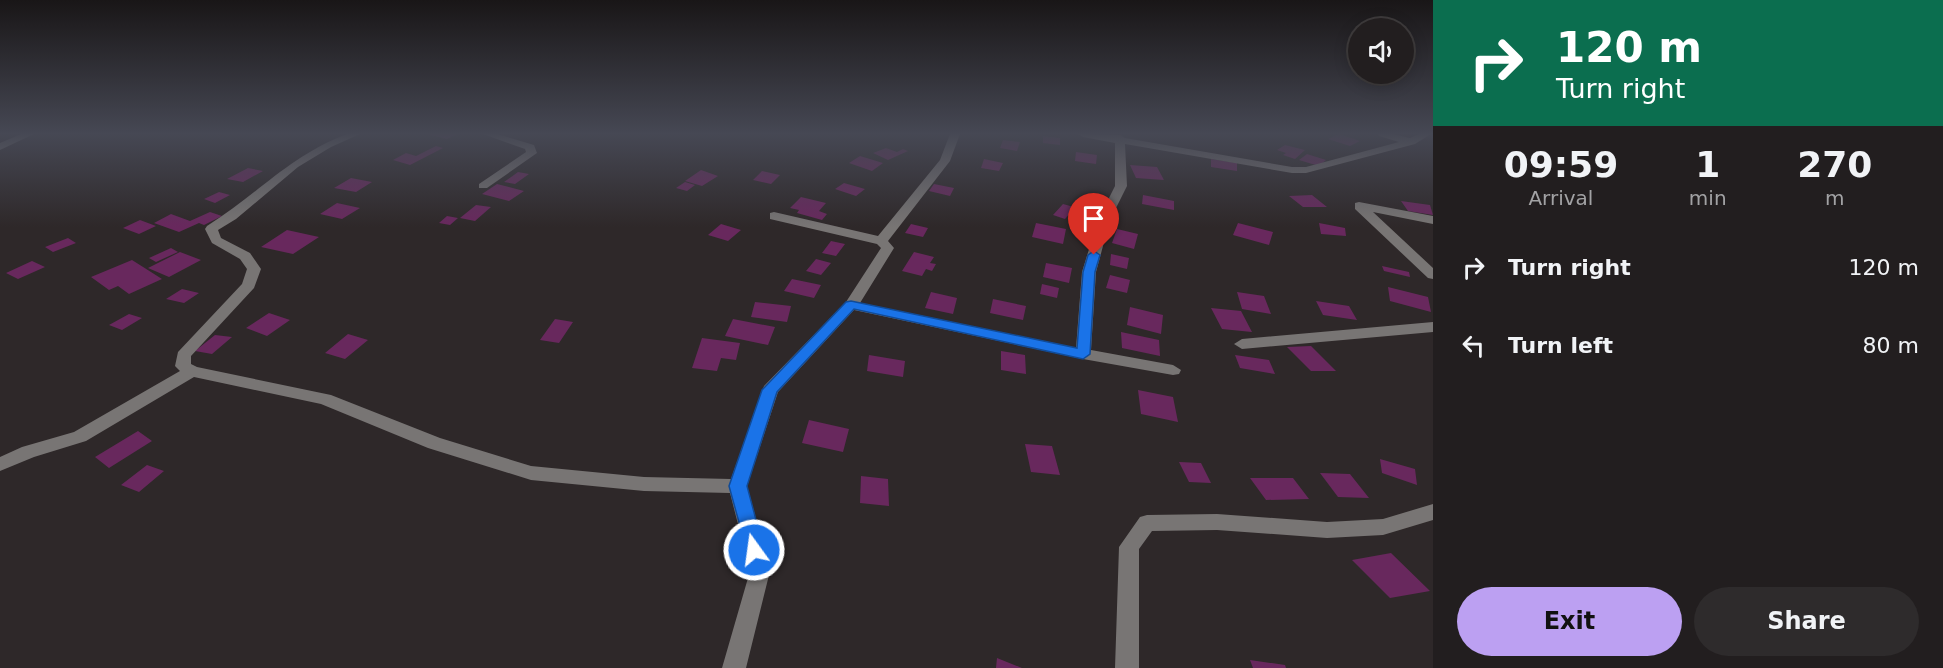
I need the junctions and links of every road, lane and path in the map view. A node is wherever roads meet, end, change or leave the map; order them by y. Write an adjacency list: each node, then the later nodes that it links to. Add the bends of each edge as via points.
1 (294, 165): 17 (street, via 211,229 216,240 245,256 254,268 249,285 183,355 183,366)
2 (514, 165): 7 (street)
3 (942, 165): 10 (street)
4 (1121, 165): 15 (street, via 1121,186 1104,220 1089,272)
5 (1266, 165): 6 (street, via 1292,170)
6 (1324, 165)
7 (483, 186)
8 (774, 216): 10 (street)
9 (1433, 220): 11 (street, via 1359,207)
10 (881, 241): 12 (street, via 888,248)
11 (1433, 275)
12 (851, 305): 15 (street); 19 (street, via 770,390)
13 (1433, 327): 14 (street)
14 (1242, 344)
15 (1083, 354): 16 (street)
16 (1173, 370)
17 (192, 371): 18 (street, via 80,437); 19 (street, via 325,399 434,443 531,473 644,484)
18 (0, 464)
19 (738, 486): 21 (street, via 760,571)
20 (1433, 512): 22 (street, via 1383,526 1327,530 1217,522 1147,523 1128,547)
21 (734, 668)
22 (1127, 668)

